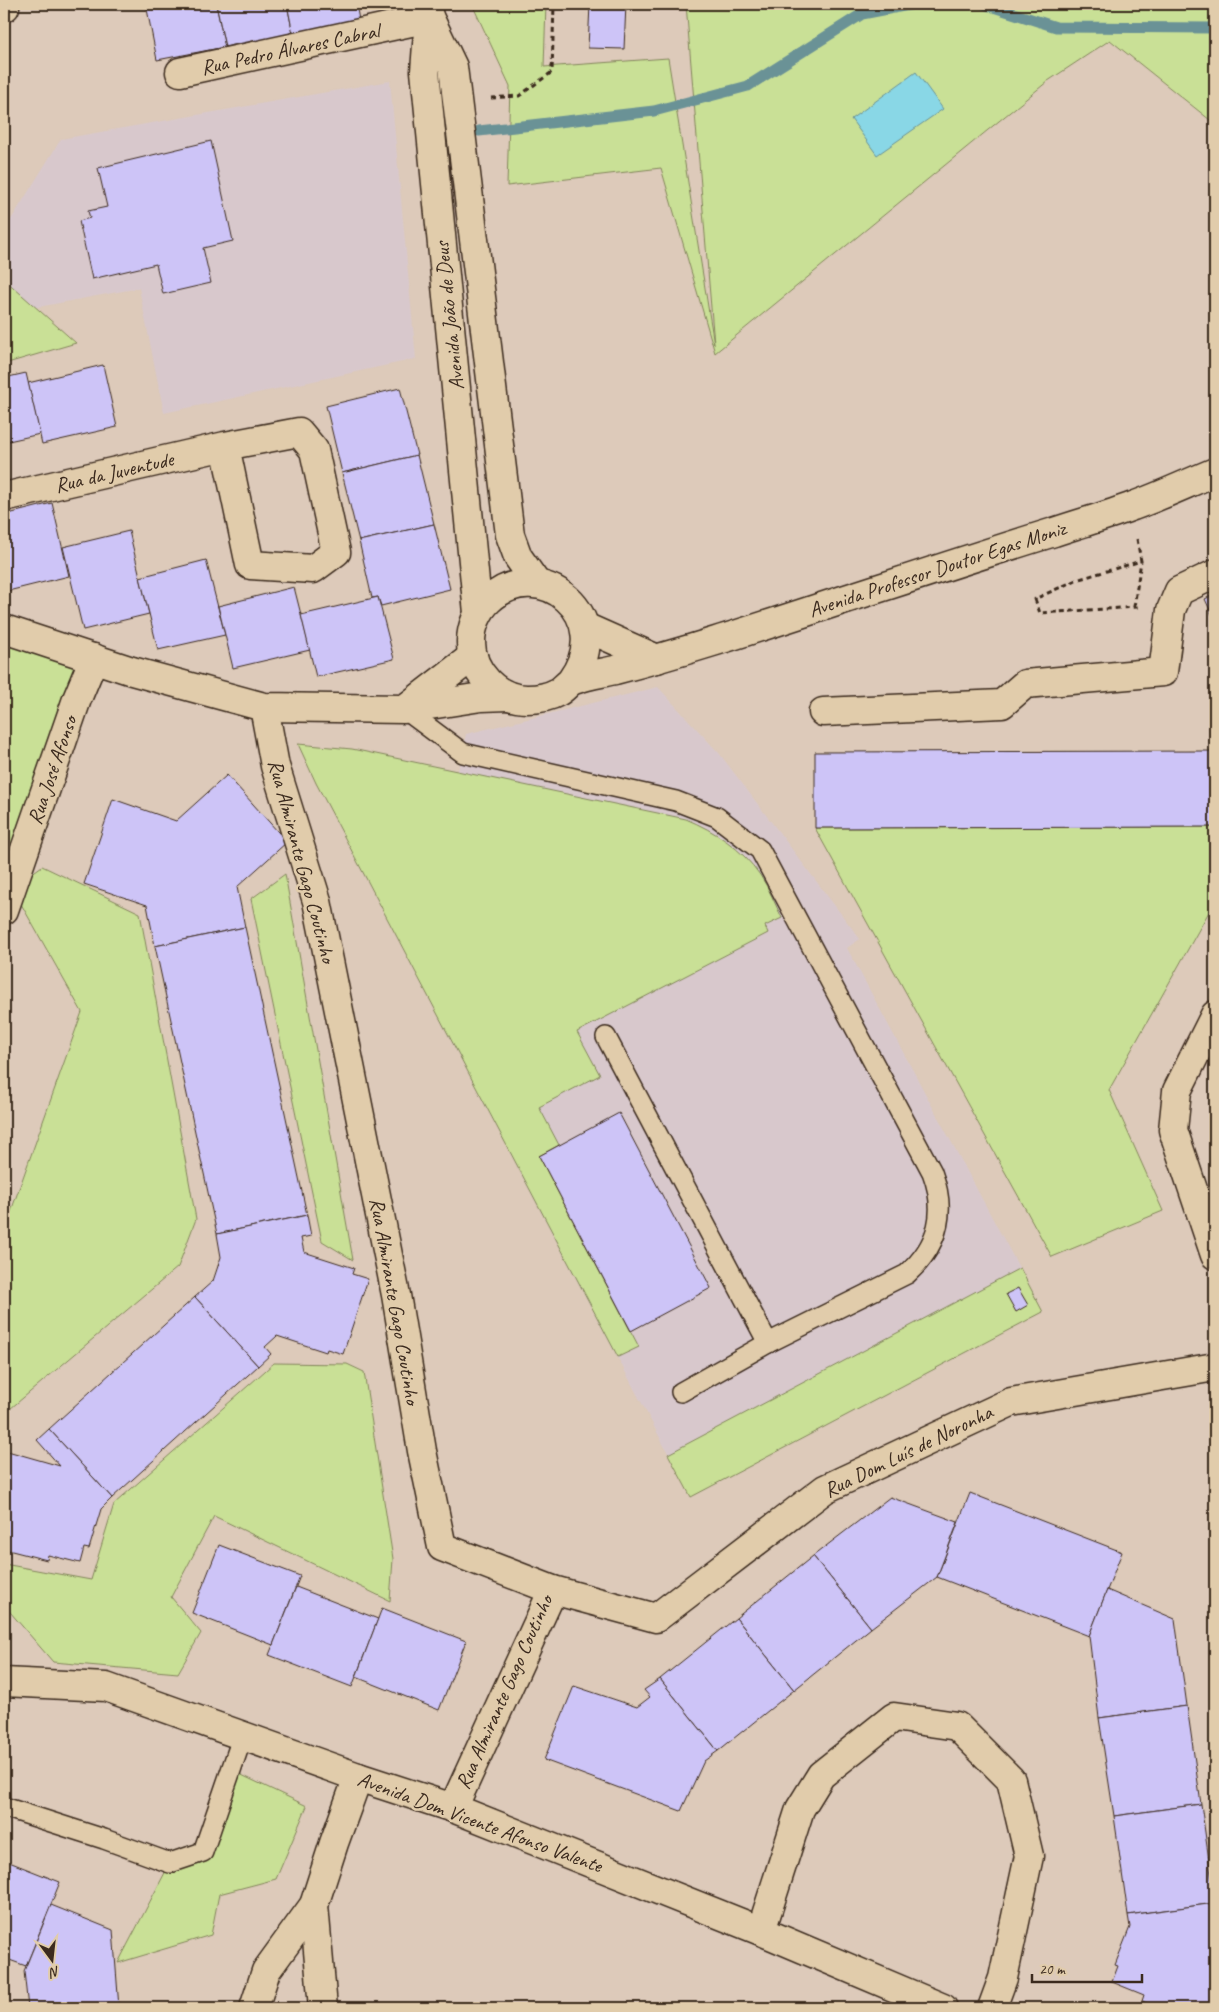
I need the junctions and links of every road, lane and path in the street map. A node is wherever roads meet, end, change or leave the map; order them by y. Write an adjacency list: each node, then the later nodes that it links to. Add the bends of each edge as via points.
1 (554, 4): 4 (path, via 552,72)
2 (428, 11): 3 (street, Rua Pedro Álvares Cabral, via 376,31); 11 (street, Avenida João de Deus, via 454,67 510,535 518,557); 14 (street, Avenida João de Deus, via 425,71)
3 (180, 72)
4 (520, 96)
5 (225, 446): 5 (street, Rua da Juventude, via 250,566 313,569 336,552 314,450 300,432); 7 (street, Rua da Juventude)
6 (1215, 472): 8 (street, Avenida Professor Doutor Egas Moniz)
7 (4, 497)
8 (1132, 506): 9 (path); 19 (street, Avenida Professor Doutor Egas Moniz)
9 (1141, 561): 12 (path); 12 (path, via 1076,580 1035,599 1040,612)
10 (1215, 574): 13 (street, via 1179,591)
11 (537, 584): 14 (street, via 519,584 503,590); 15 (street, via 567,598)
12 (1134, 607): 13 (path)
13 (1171, 610): 24 (street, via 1163,672 1025,684 1002,704)
14 (478, 613): 17 (street, via 471,642)
15 (585, 627): 19 (street); 20 (street, via 585,656)
16 (4, 629): 18 (street)
17 (473, 656): 21 (street, via 480,673 492,687); 23 (street)
18 (94, 658): 22 (street); 25 (street, Rua José Afonso)
19 (656, 659): 20 (street, Avenida Professor Doutor Egas Moniz)
20 (571, 681): 21 (street, via 558,692 542,698)
21 (508, 696): 23 (street)
22 (264, 707): 23 (street); 32 (street, Rua Almirante Gago Coutinho, via 275,766 317,901 396,1295 442,1547)
23 (404, 709): 29 (lane, via 463,753 676,801 717,816 760,850 932,1172 940,1206 937,1231 929,1249 907,1274)
24 (823, 712)
25 (4, 910)
26 (1214, 1020): 28 (street, via 1176,1090 1173,1130)
27 (606, 1037): 29 (lane)
28 (1215, 1255)
29 (768, 1344): 31 (lane)
30 (1215, 1367): 32 (street, Rua Dom Luís de Noronha, via 1011,1402 825,1489 656,1618)
31 (681, 1392)
32 (553, 1590): 37 (street, Rua Almirante Gago Coutinho)
33 (4, 1682): 34 (street, Avenida Dom Vicente Afonso Valente, via 106,1687)
34 (243, 1735): 35 (street, Avenida Dom Vicente Afonso Valente); 36 (lane, via 203,1852 170,1863)
35 (358, 1777): 37 (street, Avenida Dom Vicente Afonso Valente); 38 (street)
36 (4, 1807)
37 (453, 1808): 39 (street, Avenida Dom Vicente Afonso Valente)
38 (314, 1906): 40 (street, via 266,1971); 41 (street)
39 (761, 1930): 42 (street, Avenida Dom Vicente Afonso Valente); 43 (street, via 800,1809 821,1776 894,1717 957,1726 1011,1780 1029,1856 1003,1978)
40 (254, 2008)
41 (323, 2008)
42 (944, 2008)
43 (992, 2008)

